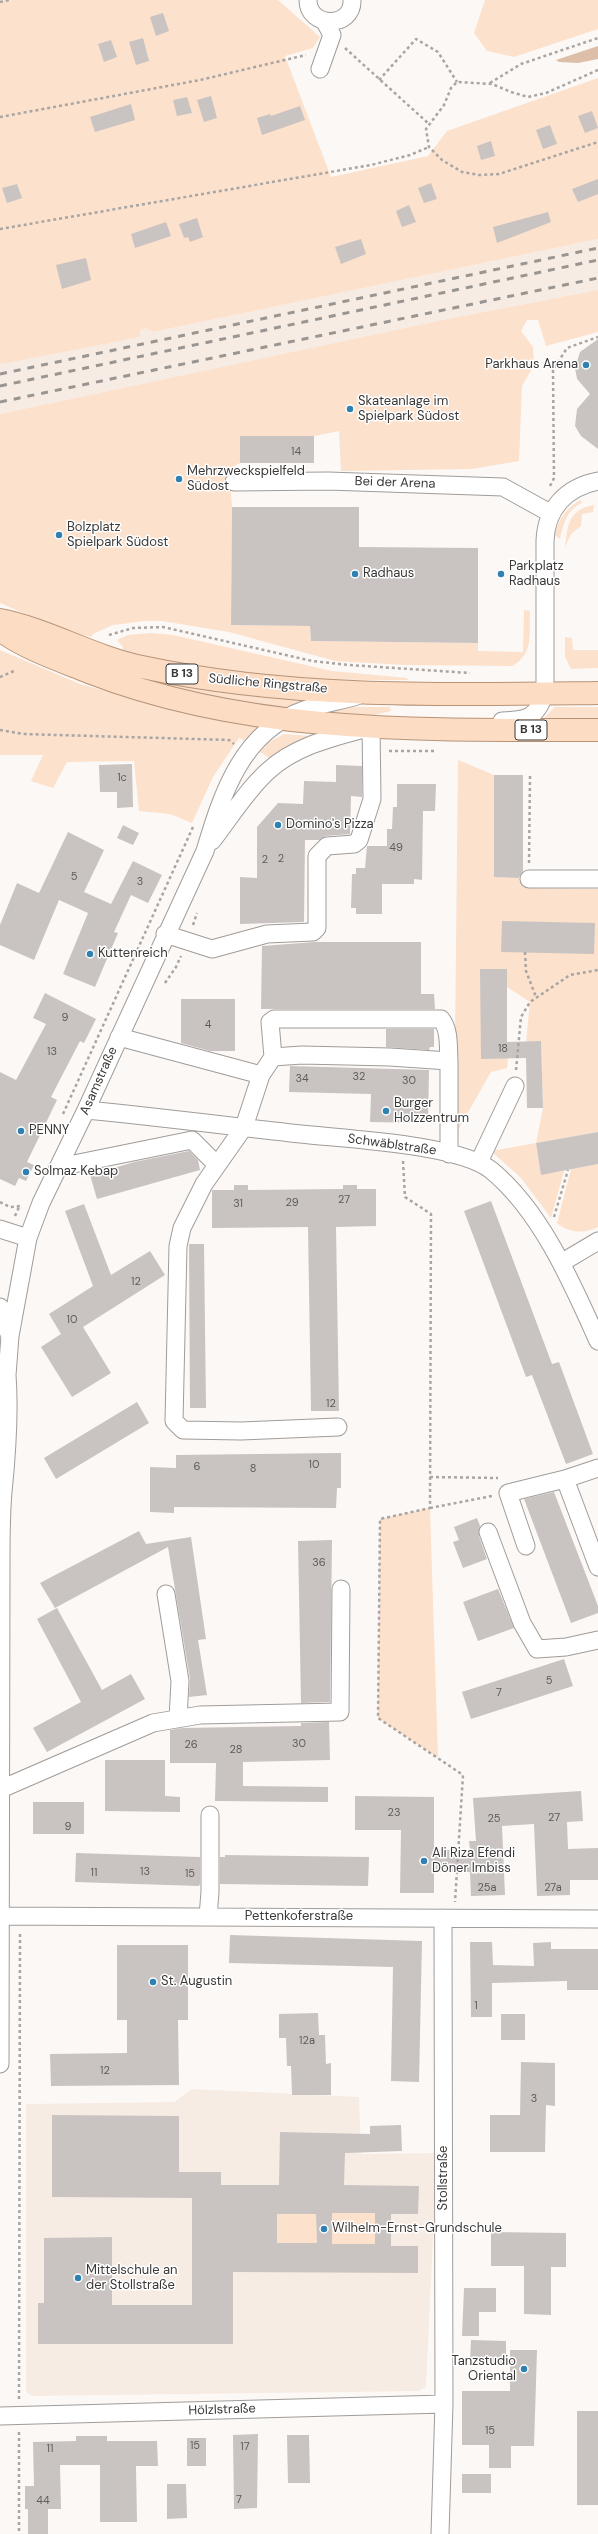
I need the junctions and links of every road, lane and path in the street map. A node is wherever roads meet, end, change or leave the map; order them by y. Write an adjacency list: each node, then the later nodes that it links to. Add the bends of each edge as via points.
1 (9, 0): 4 (path)
2 (308, 0): 5 (street, via 311,13)
3 (352, 0): 5 (street, via 350,10)
4 (0, 2)
5 (328, 28): 8 (street); 10 (path)
6 (598, 38): 12 (path, via 521,64)
7 (296, 58): 13 (path, via 200,80)
8 (320, 69)
9 (598, 70): 12 (path, via 546,93 528,97)
10 (379, 80): 11 (path, via 416,39 438,52); 14 (path)
11 (457, 82): 12 (path); 14 (path)
12 (489, 84)
13 (0, 117)
14 (429, 124): 16 (path, via 426,129)
15 (598, 142): 16 (path, via 499,174 479,176 462,172 442,160)
16 (429, 147): 17 (path, via 410,155 371,165)
17 (0, 229)
18 (598, 337): 21 (path, via 568,348 553,370 554,478)
19 (598, 481): 21 (street, via 570,491)
20 (234, 482): 21 (street, Bei der Arena, via 328,481 503,487)
21 (545, 510): 30 (street)
22 (0, 620): 28 (main road, Südliche Ringstraße / B 13, via 141,667 198,678)
23 (0, 630): 31 (main road, B 13, via 65,663 139,689 210,708)
24 (109, 635): 26 (path, via 133,628 163,627 312,661)
25 (14, 671): 27 (path)
26 (476, 673)
27 (0, 677)
28 (371, 693): 30 (main road, Südliche Ringstraße / B 13); 31 (street, Asamstraße, via 303,710)
29 (598, 693): 30 (main road, Südliche Ringstraße / B 13)
30 (545, 694): 34 (street, via 532,717 518,721 487,721)
31 (286, 719): 32 (main road, B 13); 41 (street, Asamstraße, via 264,733 245,752 226,788)
32 (371, 727): 34 (main road, B 13); 37 (street); 41 (street, Asamstraße, via 319,742 289,756 268,770)
33 (0, 730): 36 (path, via 24,734)
34 (463, 730): 35 (main road, B 13)
35 (598, 730)
36 (229, 740)
37 (372, 750): 38 (path); 46 (street, via 372,799 359,840 354,844 327,846 317,856 317,928 313,932 267,934 212,949)
38 (442, 751)
39 (530, 776): 42 (path)
40 (193, 825): 57 (path)
41 (205, 850): 45 (street, Asamstraße)
42 (529, 879): 43 (street)
43 (598, 879)
44 (200, 907): 46 (path)
45 (165, 934): 46 (street); 51 (street, Asamstraße)
46 (186, 941): 49 (path, via 176,967)
47 (525, 952): 50 (path, via 526,971)
48 (598, 970): 50 (path, via 570,975)
49 (160, 988)
50 (536, 997): 55 (path, via 521,1017 517,1038)
51 (119, 1038): 54 (street); 56 (street, Asamstraße)
52 (273, 1058): 53 (street, via 302,1055); 53 (street, via 270,1022 274,1019 441,1019 448,1034); 54 (street)
53 (449, 1061): 60 (street)
54 (261, 1075): 58 (street)
55 (515, 1086): 61 (street)
56 (86, 1110): 58 (street, Schwäblstraße); 63 (street, Asamstraße)
57 (61, 1118)
58 (244, 1127): 59 (street, Schwäblstraße); 62 (street)
59 (402, 1145): 60 (street, Schwäblstraße); 81 (path, via 404,1197 431,1214)
60 (449, 1154): 61 (street, Schwäblstraße)
61 (479, 1162): 68 (street, Schwäblstraße, via 491,1170 522,1202)
62 (217, 1165): 63 (street, via 192,1140); 76 (street, via 193,1205 182,1228 178,1246 174,1421 183,1430)
63 (59, 1167): 69 (street, Asamstraße, via 41,1203)
64 (568, 1170): 68 (path, via 552,1224)
65 (0, 1202): 66 (path, via 19,1207)
66 (24, 1204)
67 (0, 1229): 69 (street)
68 (541, 1232): 71 (street, Schwäblstraße)
69 (28, 1238): 73 (street, Asamstraße)
70 (598, 1241): 71 (street)
71 (561, 1263): 74 (street, Schwäblstraße)
72 (0, 1307): 73 (street)
73 (10, 1336): 75 (street, Asamstraße)
74 (598, 1341)
75 (4, 1382): 79 (street, Asamstraße, via 9,1395 6,1475)
76 (338, 1426)
77 (598, 1468): 78 (street)
78 (565, 1479): 80 (street); 85 (street)
79 (2, 1483): 84 (street, Asamstraße)
80 (508, 1492): 81 (path); 83 (street)
81 (430, 1508): 95 (path, via 380,1519 378,1718 463,1775)
82 (488, 1532): 88 (street, via 522,1623 537,1649 566,1647)
83 (526, 1546)
84 (0, 1563): 90 (street, Asamstraße)
85 (598, 1567)
86 (341, 1589): 89 (street, via 340,1712 200,1715)
87 (166, 1594): 89 (street, via 180,1681)
88 (598, 1640)
89 (178, 1719): 90 (street, via 153,1723)
90 (1, 1789): 92 (street, Asamstraße)
91 (210, 1815): 94 (street)
92 (0, 1916): 93 (street, Pettenkoferstraße); 97 (street, Asamstraße)
93 (20, 1916): 94 (street, Pettenkoferstraße); 99 (path)
94 (208, 1917): 95 (street, Pettenkoferstraße)
95 (448, 1918): 96 (street, Pettenkoferstraße); 98 (street, Stollstraße)
96 (598, 1919)
97 (0, 2064)
98 (444, 2404): 99 (street, Hölzlstraße); 102 (street, Stollstraße)
99 (19, 2415): 100 (street, Hölzlstraße); 101 (path)
100 (0, 2416)
101 (19, 2534)
102 (440, 2534)

